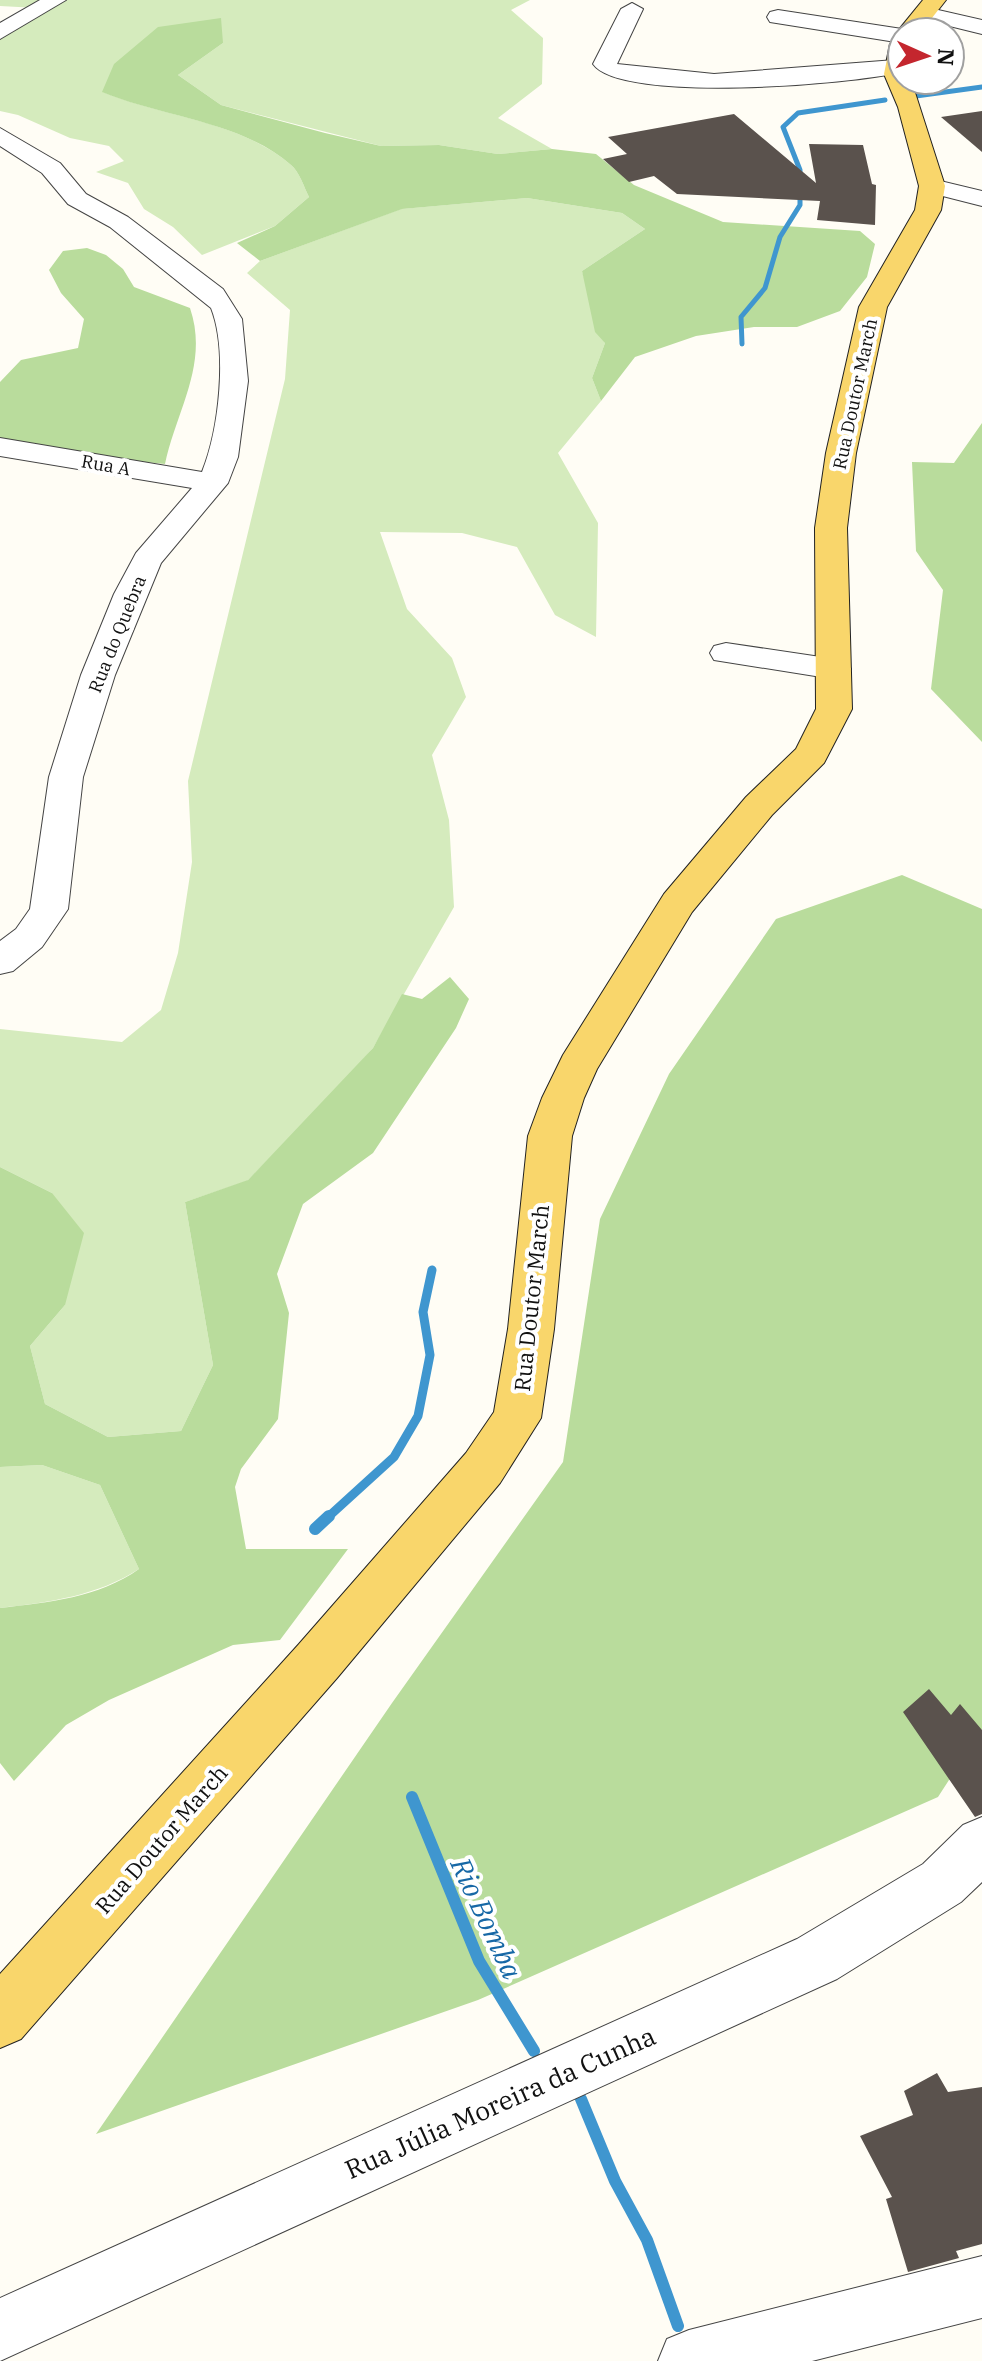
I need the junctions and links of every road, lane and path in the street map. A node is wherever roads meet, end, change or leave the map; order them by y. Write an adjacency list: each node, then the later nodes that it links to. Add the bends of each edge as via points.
1 (55, 0): 5 (street)
2 (632, 9): 6 (street, via 604,64 649,77 789,78)
3 (778, 17): 4 (street)
4 (886, 29)
5 (0, 32)
6 (886, 41)
7 (920, 96): 9 (main road)
8 (0, 135): 12 (street, Rua do Quebra, via 51,168 77,199 119,222 224,306 234,381 223,457)
9 (932, 186): 10 (street); 14 (main road, Rua Doutor March, via 928,210 873,307 841,453 831,528)
10 (982, 199)
11 (0, 447): 12 (street, Rua A)
12 (213, 483): 15 (street, Rua do Quebra, via 147,560 130,594 66,777 49,909 29,938)
13 (726, 653): 14 (street)
14 (834, 669): 17 (main road, Rua Doutor March, via 834,709 811,755 759,806 678,903 563,1098 550,1136 517,1418 483,1468 318,1661)
15 (0, 961)
16 (982, 1844): 19 (street, Rua Júlia Moreira da Cunha, via 942,1883 817,1959)
17 (0, 2018)
18 (982, 2287): 20 (street)
19 (0, 2330)
20 (689, 2361)

